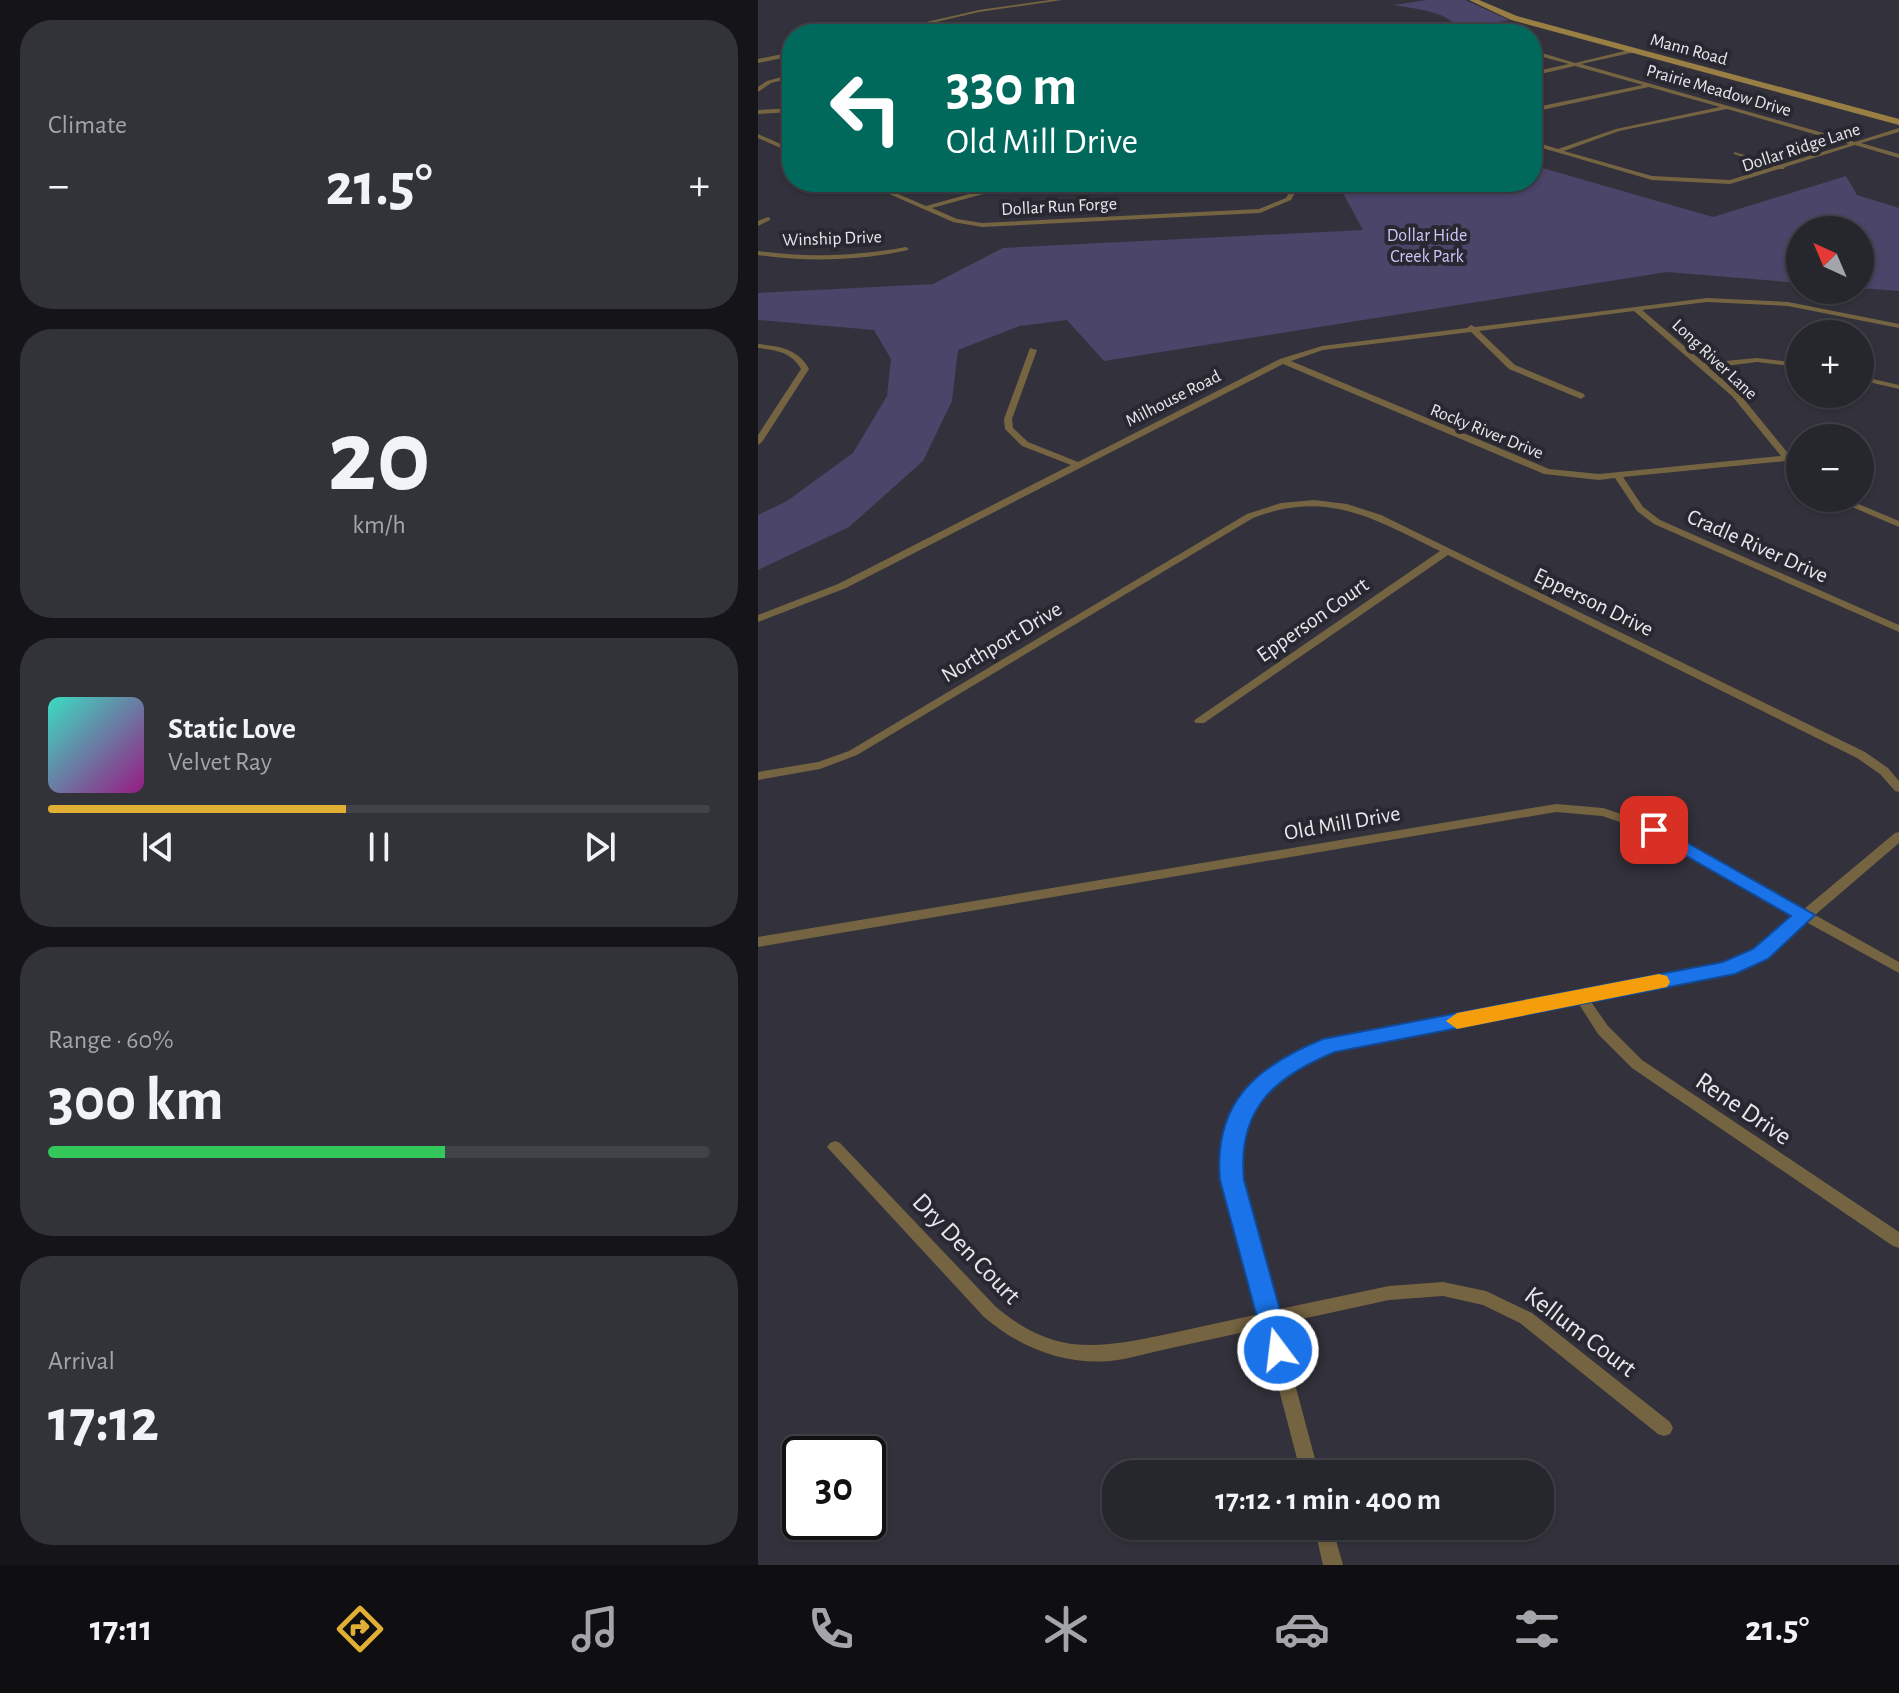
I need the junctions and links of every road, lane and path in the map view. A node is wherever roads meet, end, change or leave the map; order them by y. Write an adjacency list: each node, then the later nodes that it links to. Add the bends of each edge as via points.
1 (1060, 0): 3 (street)
2 (1473, 0): 4 (main road, Mann Road)
3 (921, 24)
4 (1538, 24)
5 (1542, 25): 6 (main road, Mann Road)
6 (1633, 51): 10 (street); 19 (main road, Mann Road)
7 (1542, 55): 10 (street, Prairie Meadow Drive)
8 (782, 56): 9 (street)
9 (758, 61)
10 (1577, 64): 11 (street); 13 (street, Prairie Meadow Drive)
11 (1542, 72)
12 (782, 79): 14 (street)
13 (1650, 85): 15 (street, Prairie Meadow Drive); 16 (street)
14 (758, 90)
15 (1728, 107): 22 (street, Prairie Meadow Drive); 25 (street, via 1618,130)
16 (1542, 108)
17 (782, 111): 18 (street)
18 (758, 112)
19 (1899, 122)
20 (1899, 130): 22 (street, Dollar Ridge Lane)
21 (758, 136): 23 (street)
22 (1857, 144): 27 (street, Prairie Meadow Drive); 28 (street, Dollar Ridge Lane)
23 (782, 146)
24 (1542, 146): 25 (street, Dollar Ridge Lane)
25 (1557, 151): 28 (street, Dollar Ridge Lane, via 1652,178 1744,180)
26 (1736, 153): 28 (street)
27 (1899, 156)
28 (1783, 168)
29 (888, 192): 32 (street, Dollar Run Forge)
30 (984, 192): 32 (street)
31 (1292, 192): 32 (street, Dollar Run Forge, via 1282,204 1247,213 1002,226 966,224)
32 (926, 208)
33 (768, 219): 34 (street)
34 (758, 224)
35 (906, 249): 36 (street, Winship Drive, via 814,257)
36 (758, 253)
37 (1635, 308): 38 (street, Milhouse Road, via 1753,301); 39 (street, Milhouse Road); 44 (street, Long River Lane)
38 (1899, 326)
39 (1471, 327): 42 (street, Milhouse Road, via 1351,343); 47 (street, via 1512,367)
40 (758, 346): 48 (street, via 792,354 803,363 803,376)
41 (1033, 350): 51 (street, via 1009,429 1025,444)
42 (1283, 361): 51 (street, Milhouse Road); 52 (street, Rocky River Drive, via 1529,467 1572,476)
43 (1786, 363): 44 (street, via 1757,360)
44 (1703, 366): 49 (street, Long River Lane, via 1735,394)
45 (1874, 381): 46 (street)
46 (1899, 387)
47 (1581, 396)
48 (758, 442)
49 (1786, 457)
50 (1786, 458): 52 (street, Rocky River Drive)
51 (1078, 465): 57 (street, Milhouse Road, via 842,586)
52 (1618, 476): 58 (street, Cradle River Drive, via 1640,509 1657,522)
53 (1870, 512): 55 (street)
54 (1255, 514): 56 (street, Epperson Drive, via 1301,504 1348,507); 60 (street, Northport Drive, via 853,753)
55 (1899, 524)
56 (1447, 551): 59 (street, Epperson Court); 61 (street, Epperson Drive, via 1861,755)
57 (758, 619)
58 (1899, 629)
59 (1200, 721)
60 (758, 776)
61 (1899, 788)
62 (1899, 836): 63 (street)
63 (1805, 915): 64 (street, Old Mill Drive, via 1648,827 1603,812 1556,808); 65 (street, Old Mill Drive); 66 (street, via 1760,954 1728,968)
64 (758, 942)
65 (1899, 968)
66 (1581, 997): 68 (street, Rene Drive, via 1603,1030 1637,1064); 69 (street, via 1331,1045 1291,1061 1259,1087 1235,1127 1230,1156)
67 (835, 1147): 69 (street, Dry Den Court, via 990,1312 1039,1344 1069,1352 1113,1353)
68 (1899, 1241)
69 (1270, 1319): 70 (street, Kellum Court, via 1410,1289 1475,1295 1535,1323); 71 (street)
70 (1664, 1428)
71 (1306, 1460)
72 (1327, 1540): 73 (street)
73 (1333, 1565)

